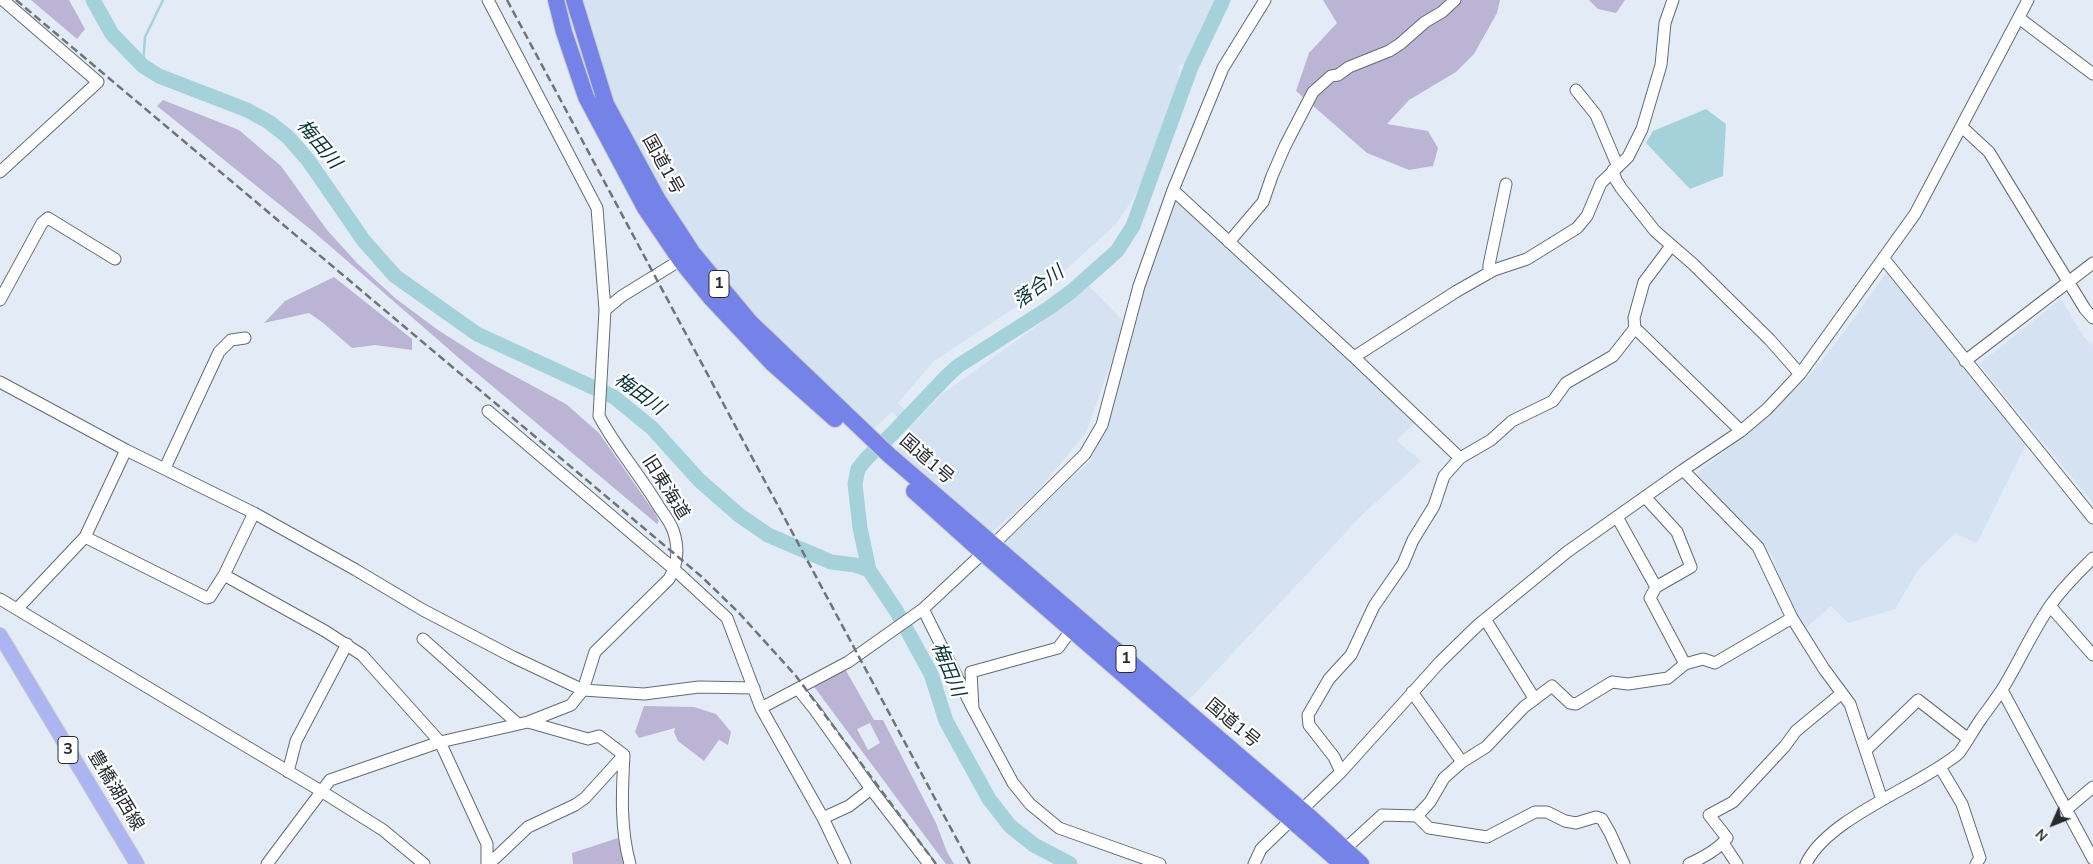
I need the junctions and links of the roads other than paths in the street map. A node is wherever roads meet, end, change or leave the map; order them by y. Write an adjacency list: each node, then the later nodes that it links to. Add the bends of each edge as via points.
1 (3, 0): 14 (street, via 98,82)
2 (488, 0): 26 (street, 旧東海道, via 597,208)
3 (556, 0): 19 (highway, 国道1号 / 1, via 583,88 598,122 645,208)
4 (574, 0): 19 (highway, 国道1号 / 1, via 606,104)
5 (1265, 0): 16 (street, via 1223,68)
6 (1454, 0): 17 (street, via 1389,52 1363,60 1331,76 1313,92 1285,146 1264,202)
7 (1673, 0): 13 (street, via 1665,23 1661,65 1654,91 1636,142 1628,157)
8 (2028, 0): 9 (street)
9 (2019, 18): 10 (street); 12 (street)
10 (2093, 74)
11 (1576, 90): 13 (street, via 1596,115)
12 (1962, 128): 21 (street, via 1915,214); 24 (street, via 1989,152)
13 (1616, 168): 18 (street, via 1616,180 1621,188); 23 (street, via 1602,183 1587,216 1577,228 1528,259)
14 (0, 172)
15 (1506, 184): 23 (street)
16 (1173, 190): 17 (street); 45 (street, via 1139,286 1102,425 1086,454)
17 (1229, 242): 30 (street)
18 (1671, 246): 28 (street, via 1644,282 1634,318); 32 (street, via 1770,340)
19 (686, 256): 26 (street); 45 (highway, 国道1号 / 1, via 710,297 772,363 866,440)
20 (115, 259): 25 (street, via 48,218 42,223)
21 (1884, 259): 31 (street); 32 (street)
22 (2093, 263): 24 (street)
23 (1489, 273): 30 (street)
24 (2068, 280): 27 (street); 31 (street)
25 (0, 300)
26 (605, 310): 47 (street, 旧東海道, via 599,416 672,528 677,549)
27 (2093, 318)
28 (1635, 328): 35 (street); 37 (street, via 1613,356 1566,382 1552,401 1512,421 1492,440)
29 (245, 338): 38 (street, via 231,340 219,352)
30 (1354, 357): 37 (street)
31 (1965, 361): 43 (street)
32 (1800, 374): 35 (street, via 1767,410)
33 (0, 382): 36 (street)
34 (488, 411): 47 (street)
35 (1742, 431): 39 (street)
36 (126, 450): 38 (street); 44 (street)
37 (1460, 458): 79 (street, via 1444,476 1434,506 1403,564 1374,606 1351,655 1328,679 1308,715 1310,725 1334,757)
38 (165, 468): 41 (street)
39 (1683, 470): 40 (street); 54 (street, via 1758,547)
40 (1645, 497): 42 (street); 49 (street, via 1677,532 1691,567)
41 (254, 513): 48 (street); 63 (street, via 423,610)
42 (1617, 517): 49 (street); 55 (street, via 1567,552)
43 (2093, 518)
44 (85, 537): 48 (street, via 207,598); 52 (street)
45 (988, 549): 53 (street); 56 (highway, 国道1号 / 1); 85 (highway, 国道1号 / 1)
46 (2093, 558): 51 (street)
47 (674, 570): 62 (street, via 727,618); 63 (street, via 669,579 595,652)
48 (224, 575): 59 (street)
49 (1656, 587): 61 (street, via 1650,598)
50 (0, 599): 52 (street)
51 (2050, 606): 60 (street); 65 (street)
52 (17, 609): 78 (street)
53 (921, 610): 64 (street, via 848,662); 70 (street)
54 (1792, 618): 61 (street, via 1715,663 1703,658); 67 (street)
55 (1485, 619): 66 (street); 68 (street)
56 (1072, 629): 70 (street, via 1058,648 970,672); 85 (highway, 国道1号 / 1)
57 (0, 635): 91 (main road, 豊橋湖西線 / 3)
58 (423, 639): 71 (street)
59 (346, 644): 73 (street, via 362,655); 78 (street, via 296,741)
60 (2093, 655)
61 (1685, 664): 68 (street, via 1668,678 1628,684 1612,682 1576,704 1570,703 1552,686)
62 (754, 688): 63 (street, via 698,687 644,694); 69 (street)
63 (584, 690): 71 (street, via 571,705)
64 (798, 690): 69 (street); 81 (street)
65 (2002, 690): 72 (street); 84 (street)
66 (1412, 692): 76 (street); 79 (street)
67 (1842, 693): 74 (street, via 1850,704); 88 (street, via 1796,731 1733,802 1709,815 1727,838)
68 (1534, 698): 76 (street, via 1486,747)
69 (761, 708): 87 (street)
70 (973, 709): 98 (street, via 1013,783 1030,804 1059,828)
71 (523, 723): 73 (street); 75 (street, via 588,739 599,736)
72 (1967, 738): 74 (street, via 1918,700); 77 (street, via 1960,752)
73 (440, 742): 82 (street, via 330,780); 94 (street, via 487,844)
74 (1866, 750): 83 (street)
75 (624, 754): 94 (street, via 585,798 528,827); 95 (street, via 622,814 624,843)
76 (1462, 762): 86 (street, via 1444,778)
77 (1940, 767): 83 (street); 105 (street, via 1962,804 1980,858)
78 (288, 772): 82 (street)
79 (1340, 772): 85 (street)
80 (2093, 787): 84 (street)
81 (871, 789): 87 (street, via 849,806); 97 (street)
82 (321, 791): 92 (street); 93 (street, via 383,830)
83 (1882, 800): 104 (street, via 1831,833)
84 (2067, 809): 90 (street)
85 (1297, 815): 89 (highway, 国道1号 / 1); 99 (street, via 1261,849)
86 (1417, 816): 89 (street, via 1382,815); 101 (street, via 1429,828 1487,836 1535,812 1548,812 1576,823 1596,817 1602,819)
87 (823, 818): 96 (street)
88 (1723, 843): 102 (street); 103 (street)
89 (1344, 856): 100 (highway, 国道1号 / 1)
90 (2093, 859)
91 (137, 864)
92 (267, 864)
93 (424, 864)
94 (488, 864)
95 (630, 864)
96 (845, 864)
97 (929, 864)
98 (1160, 864)
99 (1254, 864)
100 (1361, 864)
101 (1624, 864)
102 (1689, 864)
103 (1737, 864)
104 (1806, 864)
105 (1976, 864)

